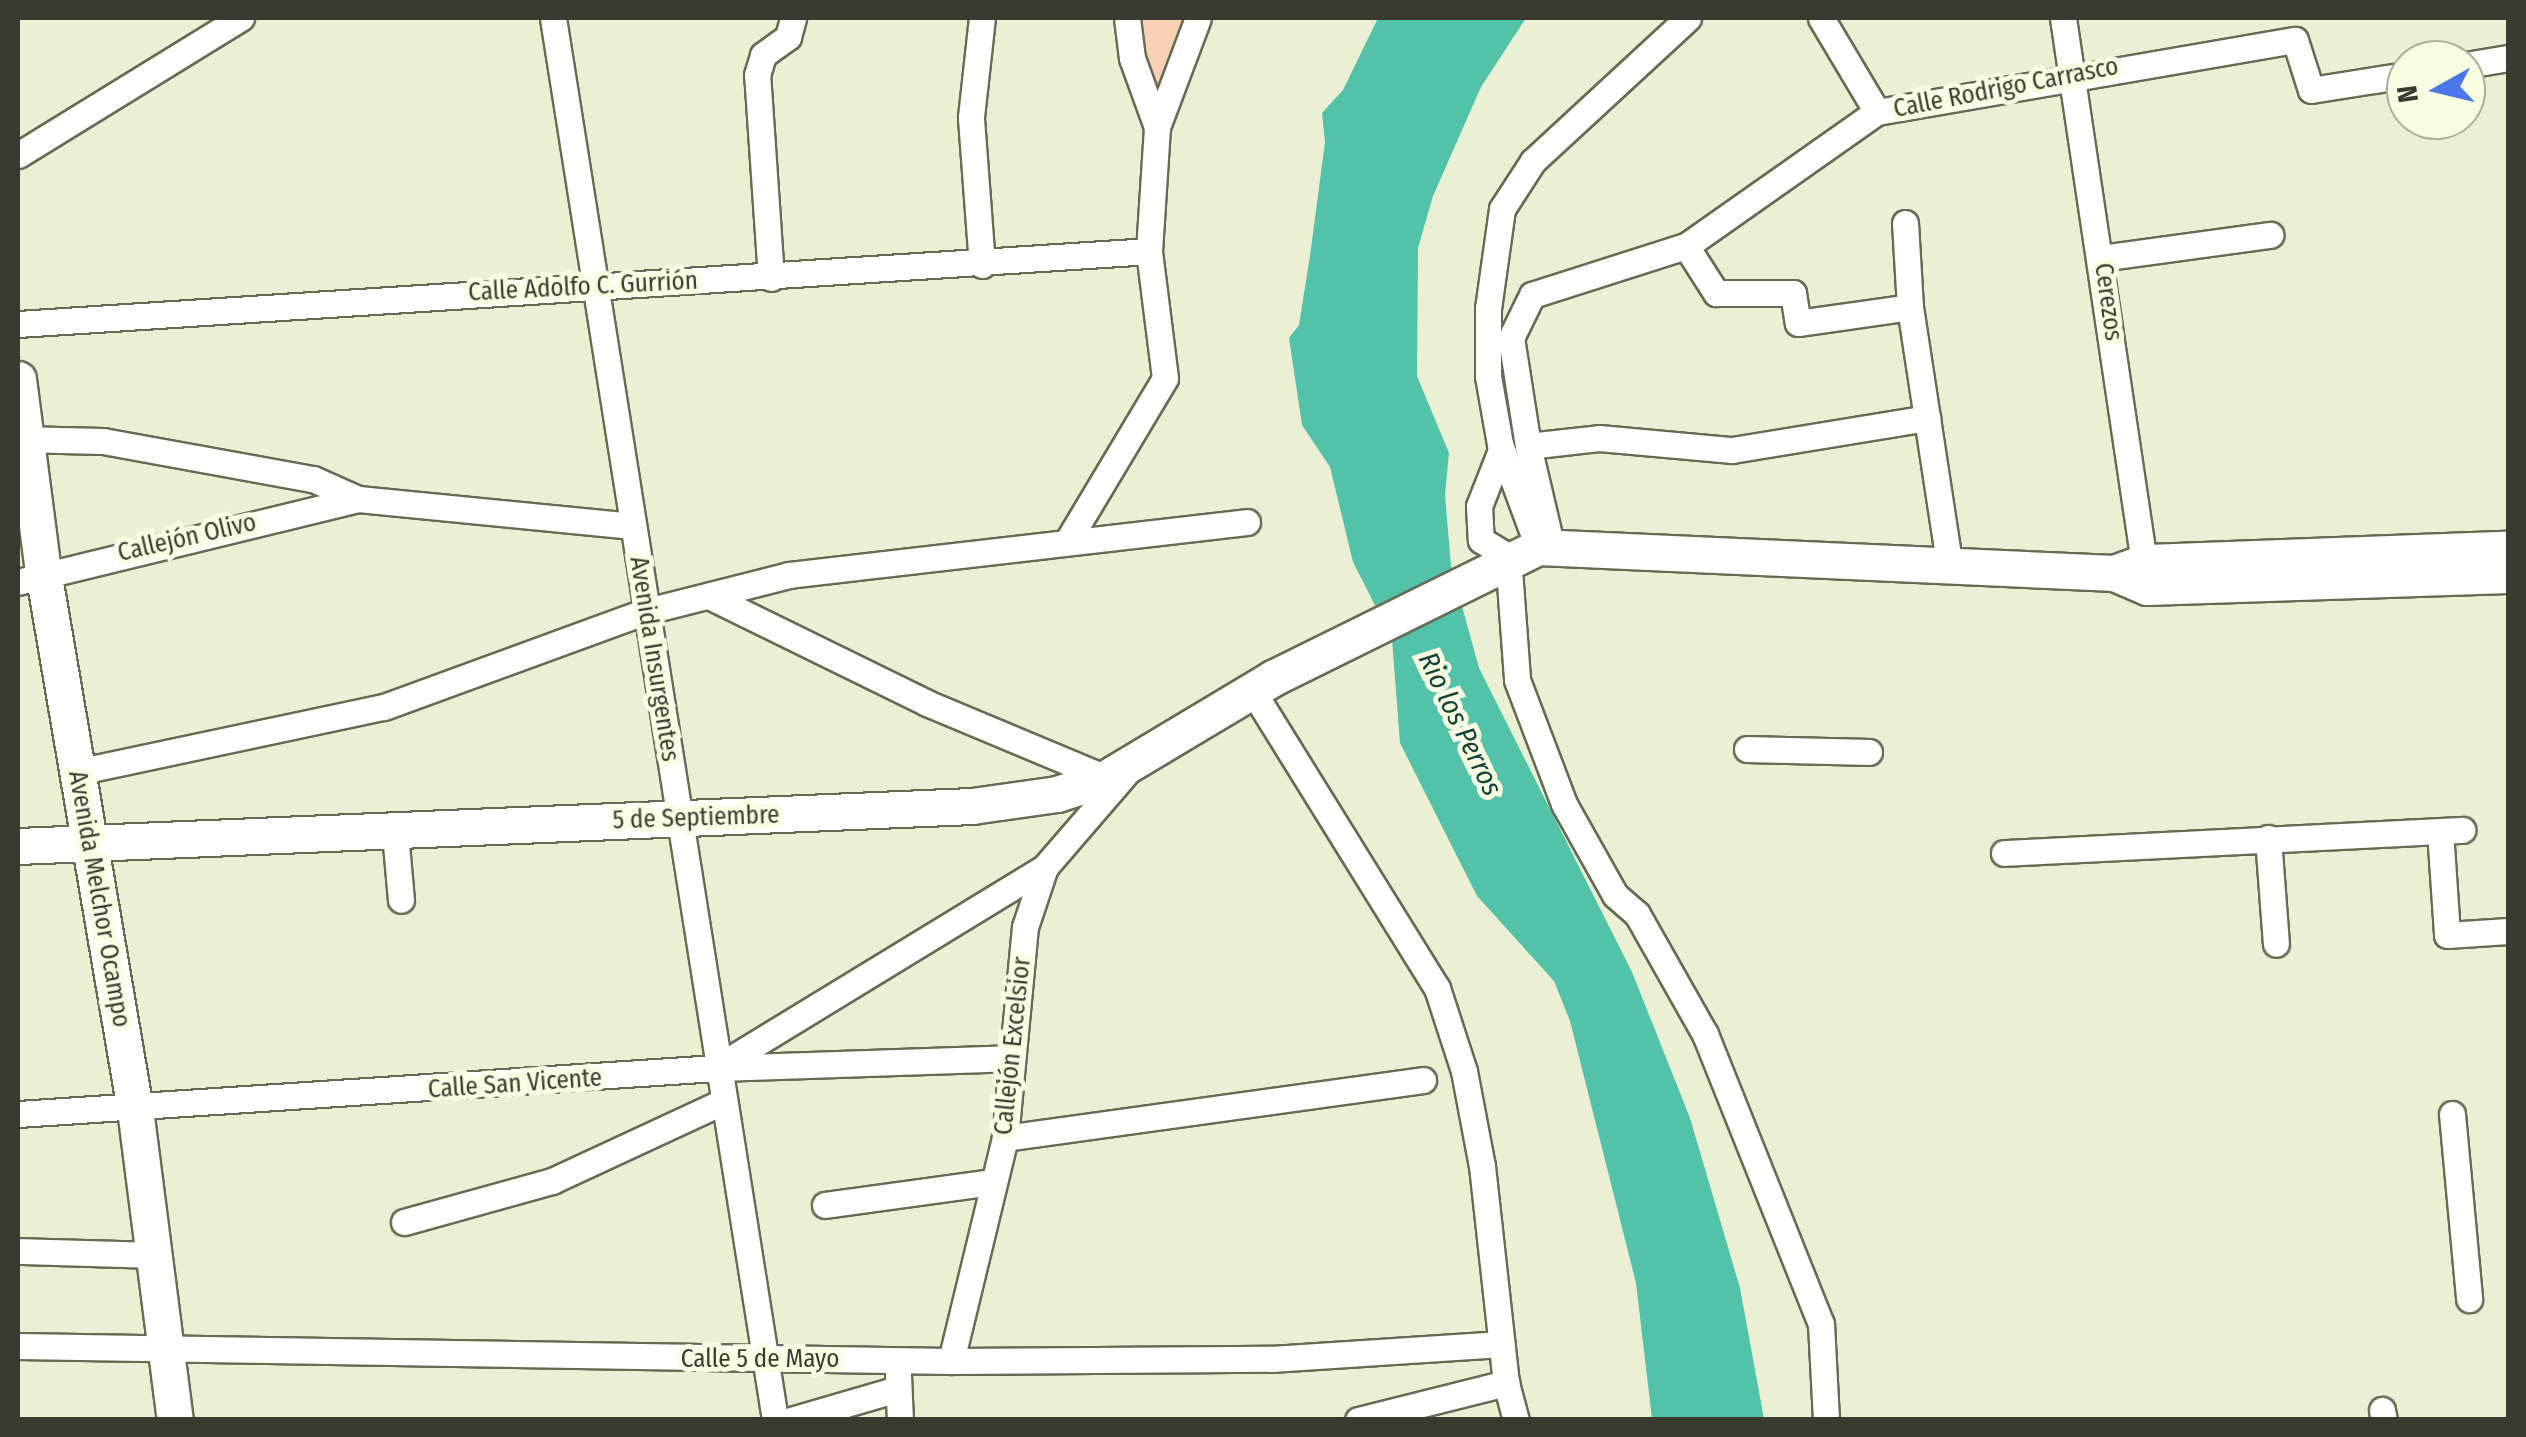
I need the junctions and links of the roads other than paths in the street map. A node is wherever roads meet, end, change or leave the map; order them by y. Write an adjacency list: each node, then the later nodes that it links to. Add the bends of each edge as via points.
1 (241, 18): 15 (street)
2 (553, 18): 23 (street, Avenida Insurgentes)
3 (794, 18): 22 (street, via 788,38 763,55 756,75)
4 (982, 18): 21 (street, via 971,117)
5 (1128, 18): 14 (street, via 1132,58)
6 (1198, 18): 14 (street)
7 (1688, 18): 30 (street, via 1532,161 1502,210 1488,308 1488,376)
8 (1821, 18): 13 (street)
9 (2063, 18): 11 (street, Cerezos)
10 (2293, 29): 11 (street, Calle Rodrigo Carrasco); 12 (street, Calle Rodrigo Carrasco, via 2311,90)
11 (2072, 74): 13 (street, Calle Rodrigo Carrasco); 20 (street, Cerezos)
12 (2386, 78)
13 (1878, 112): 18 (street, Calle Rodrigo Carrasco)
14 (1157, 126): 19 (street)
15 (18, 155)
16 (1905, 223): 24 (street)
17 (2270, 235): 20 (street)
18 (1686, 246): 24 (street, via 1716,293 1793,293 1798,323); 29 (street, Calle Rodrigo Carrasco, via 1532,295 1511,338)
19 (1149, 251): 21 (street, Calle Adolfo C. Gurrión); 34 (street, via 1165,378)
20 (2101, 258): 38 (street, Cerezos)
21 (982, 266): 22 (street, Calle Adolfo C. Gurrión)
22 (770, 278): 23 (street, Calle Adolfo C. Gurrión)
23 (597, 285): 25 (street, Calle Adolfo C. Gurrión); 33 (street, Avenida Insurgentes)
24 (1910, 307): 27 (street)
25 (18, 324)
26 (18, 379): 28 (street, Avenida Melchor Ocampo)
27 (1928, 418): 29 (street, via 1732,450 1599,438); 37 (street)
28 (23, 440): 31 (street, via 104,440 313,479); 40 (street, Avenida Melchor Ocampo)
29 (1528, 446): 36 (street, Calle Rodrigo Carrasco)
30 (1501, 450): 36 (street); 36 (street, via 1479,506 1481,540)
31 (358, 499): 33 (street); 40 (street, Callejón Olivo)
32 (1247, 522): 34 (street)
33 (631, 526): 42 (street, Avenida Insurgentes)
34 (1066, 542): 41 (street, via 789,575)
35 (2508, 549): 38 (street)
36 (1533, 550): 37 (street); 43 (street, 5 de Septiembre); 86 (street, via 1524,698 1593,859 1615,895 1637,914 1704,1034 1822,1324)
37 (1950, 568): 38 (street)
38 (2135, 574): 39 (street)
39 (2508, 575)
40 (30, 577): 47 (street, Avenida Melchor Ocampo)
41 (709, 596): 42 (street); 46 (street, via 926,703)
42 (648, 612): 47 (street, via 384,707); 48 (street, Avenida Insurgentes)
43 (1262, 684): 46 (street, 5 de Septiembre); 72 (street, via 1437,988 1464,1071 1482,1166)
44 (1747, 749): 45 (street)
45 (1869, 752)
46 (1121, 770): 48 (street, 5 de Septiembre, via 1057,794 972,806); 54 (street, Callejón Excelsior)
47 (77, 772): 51 (street, Avenida Melchor Ocampo)
48 (679, 817): 49 (street, 5 de Septiembre); 59 (street, Avenida Insurgentes)
49 (395, 833): 51 (street, 5 de Septiembre); 55 (street)
50 (2268, 838): 53 (street); 56 (street, via 2451,830 2447,935); 57 (street)
51 (88, 844): 52 (street, 5 de Septiembre); 62 (street, Avenida Melchor Ocampo)
52 (18, 846)
53 (2004, 853)
54 (1045, 867): 58 (street, Callejón Excelsior, via 1024,927); 59 (street)
55 (402, 900)
56 (2508, 931)
57 (2276, 944)
58 (1012, 1058): 59 (street, Calle San Vicente); 65 (street, Callejón Excelsior)
59 (716, 1068): 61 (street, Avenida Insurgentes); 62 (street, Calle San Vicente)
60 (1422, 1080): 65 (street)
61 (722, 1102): 68 (street, via 552,1181); 76 (street, Avenida Insurgentes)
62 (134, 1108): 63 (street, Calle San Vicente); 70 (street, Avenida Melchor Ocampo)
63 (18, 1114)
64 (2452, 1114): 71 (street)
65 (1006, 1138): 66 (street, Callejón Excelsior)
66 (994, 1182): 67 (street); 77 (street, Callejón Excelsior)
67 (825, 1205)
68 (404, 1222)
69 (18, 1250): 70 (street)
70 (152, 1255): 74 (street, Avenida Melchor Ocampo)
71 (2470, 1299)
72 (1502, 1344): 77 (street, Calle 5 de Mayo, via 1271,1359); 78 (street)
73 (18, 1346): 74 (street, Calle 5 de Mayo)
74 (164, 1350): 76 (street, Calle 5 de Mayo); 80 (street, Avenida Melchor Ocampo)
75 (897, 1358): 76 (street, Calle 5 de Mayo); 77 (street, Calle 5 de Mayo); 79 (street)
76 (762, 1360): 81 (street, Avenida Insurgentes)
77 (951, 1361)
78 (1506, 1383): 84 (street); 85 (street)
79 (898, 1388): 82 (street); 83 (street)
80 (175, 1420)
81 (776, 1420)
82 (792, 1420)
83 (900, 1420)
84 (1358, 1420)
85 (1516, 1420)
86 (1826, 1420)

